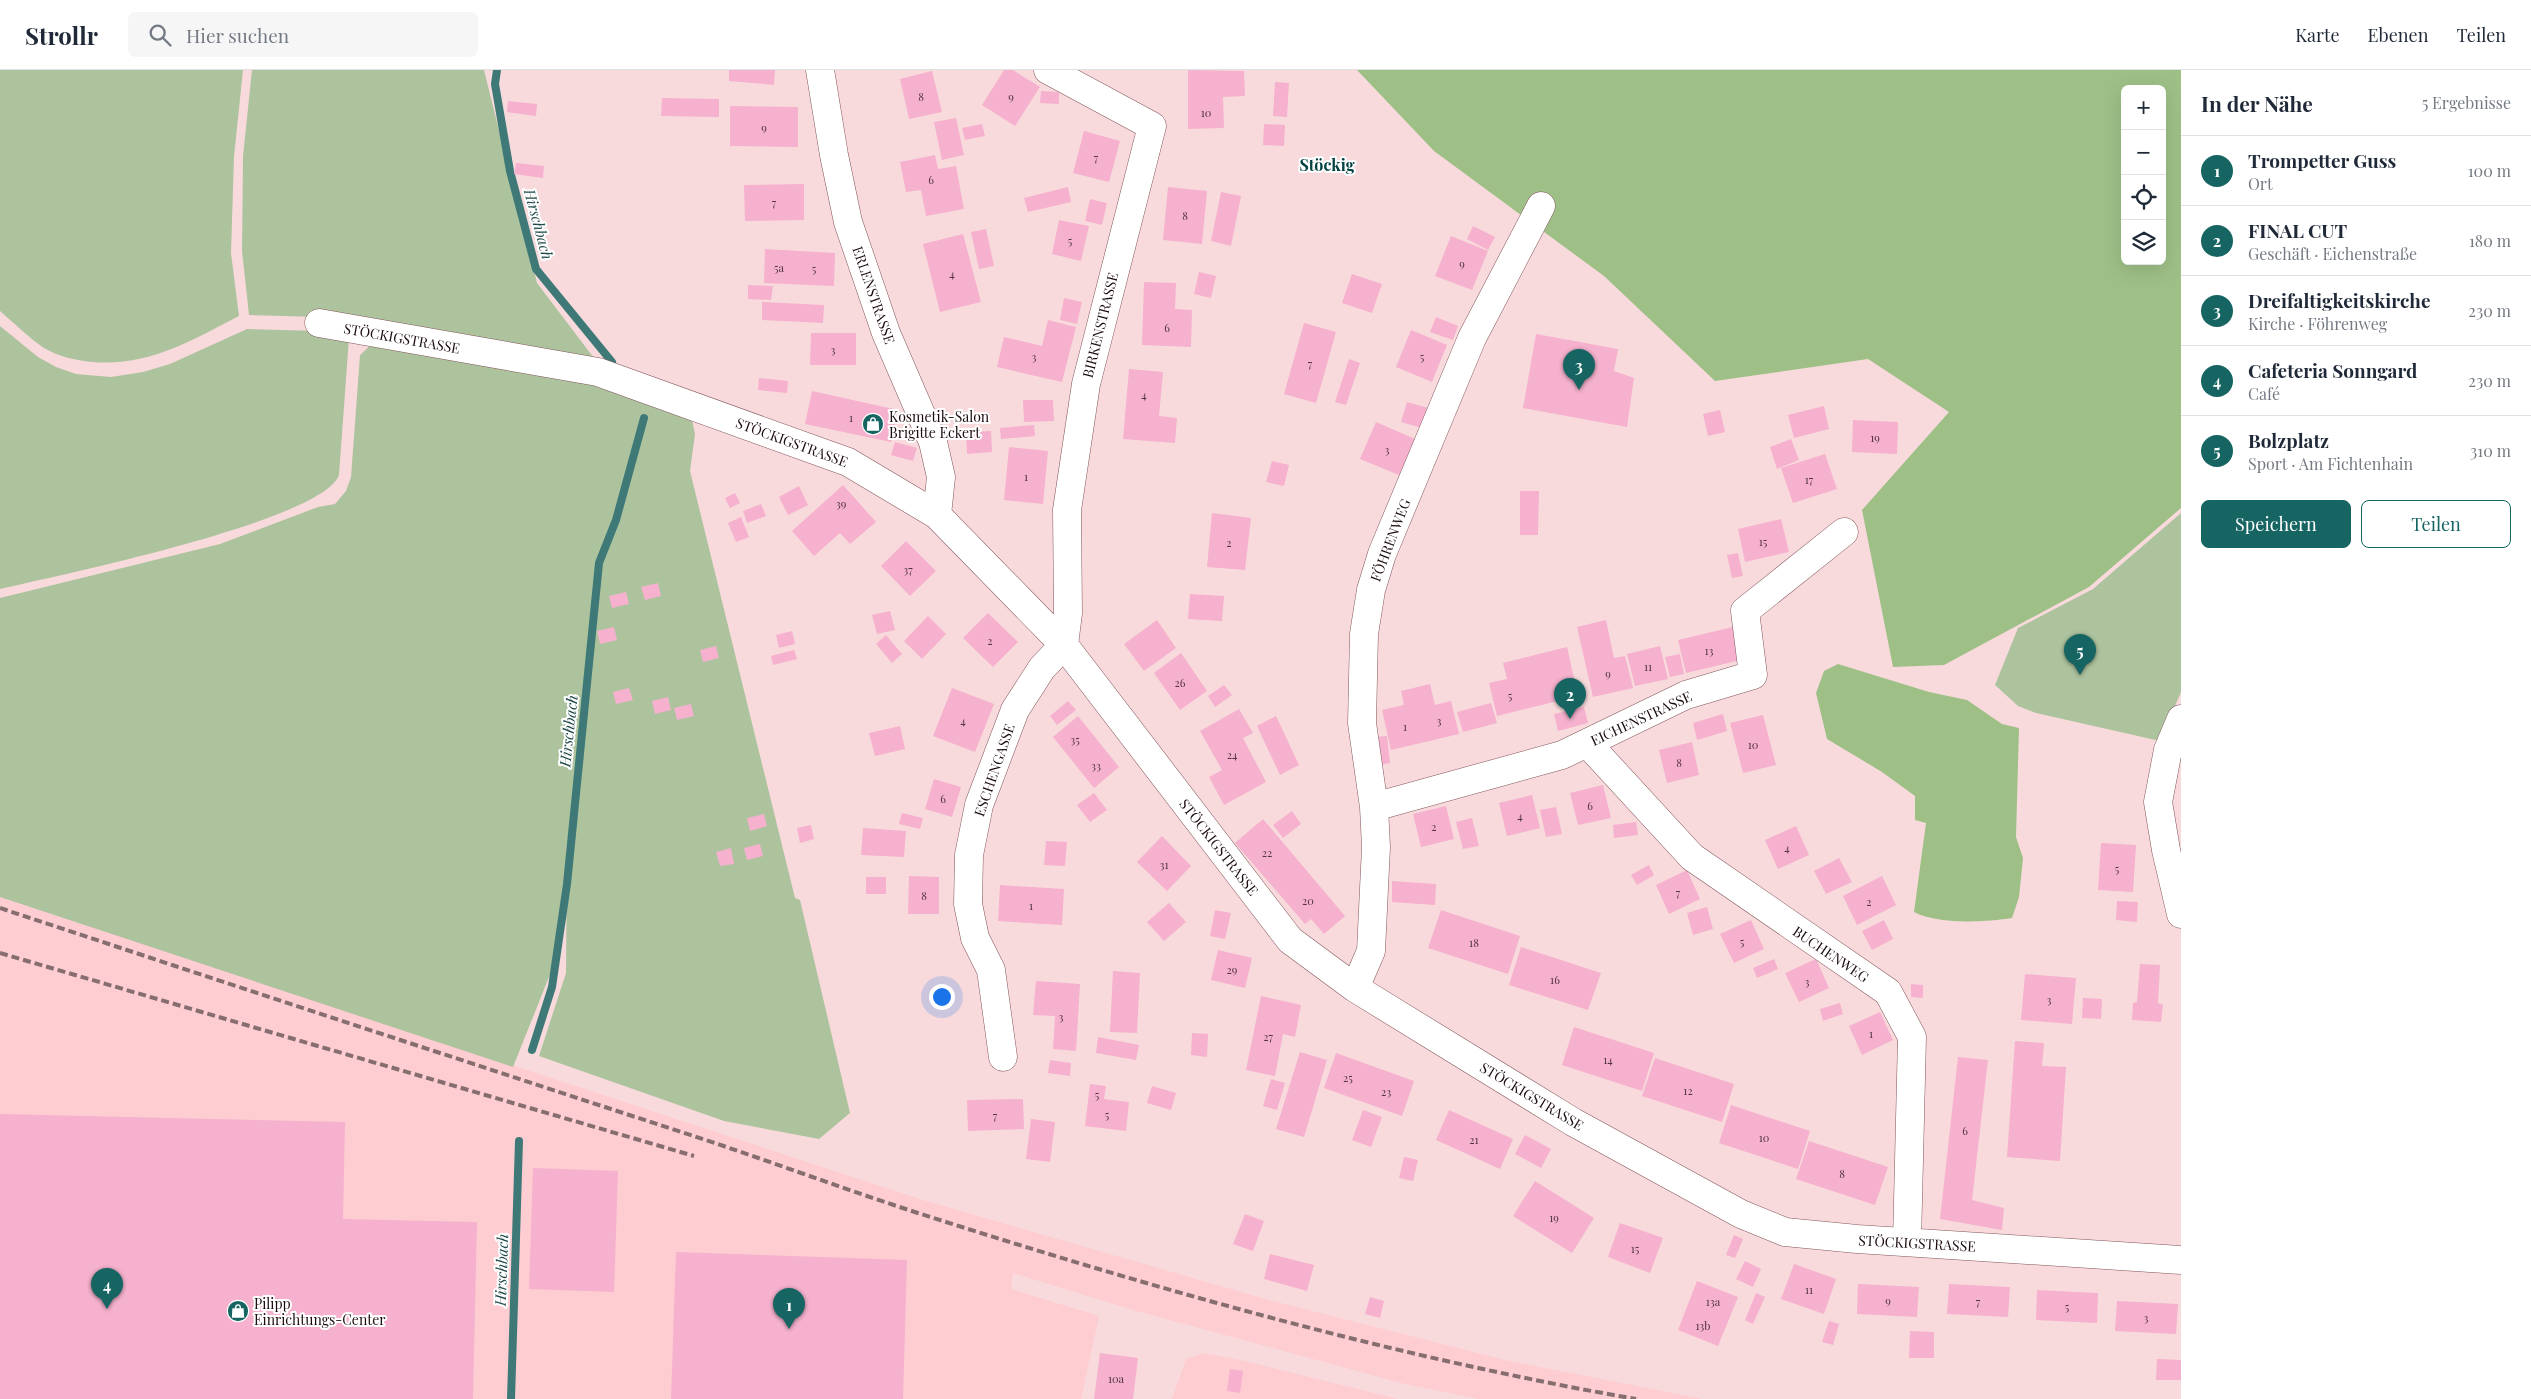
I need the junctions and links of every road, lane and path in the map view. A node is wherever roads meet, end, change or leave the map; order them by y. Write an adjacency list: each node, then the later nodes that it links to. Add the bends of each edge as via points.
1 (820, 70): 5 (street, ERLENSTRASSE, via 848,222 886,334 933,442 941,477)
2 (1048, 70): 7 (street, BIRKENSTRASSE, via 1152,126 1086,384 1067,510 1068,613)
3 (1541, 206): 10 (street, FÖHRENWEG, via 1472,338 1382,554 1371,590 1364,634 1362,723)
4 (319, 323): 5 (street, STÖCKIGSTRASSE, via 598,372 848,462)
5 (937, 515): 7 (street, STÖCKIGSTRASSE)
6 (1844, 532): 9 (street, EICHENSTRASSE, via 1745,611 1753,676 1686,695)
7 (1064, 645): 12 (street, STÖCKIGSTRASSE, via 1290,940); 13 (street, ESCHENGASSE, via 1042,668 1015,710 979,805 969,855 968,904 976,938 991,970)
8 (2181, 719): 11 (street, via 2168,750 2158,802)
9 (1587, 743): 10 (street, EICHENSTRASSE, via 1562,755); 14 (street, BUCHENWEG, via 1692,857 1888,992 1912,1037)
10 (1374, 807): 12 (street, FÖHRENWEG, via 1376,847 1370,951)
11 (2181, 914)
12 (1355, 988): 14 (street, STÖCKIGSTRASSE, via 1573,1122 1742,1214 1784,1232)
13 (1003, 1057)
14 (1907, 1242): 15 (street, STÖCKIGSTRASSE)
15 (2181, 1260)

